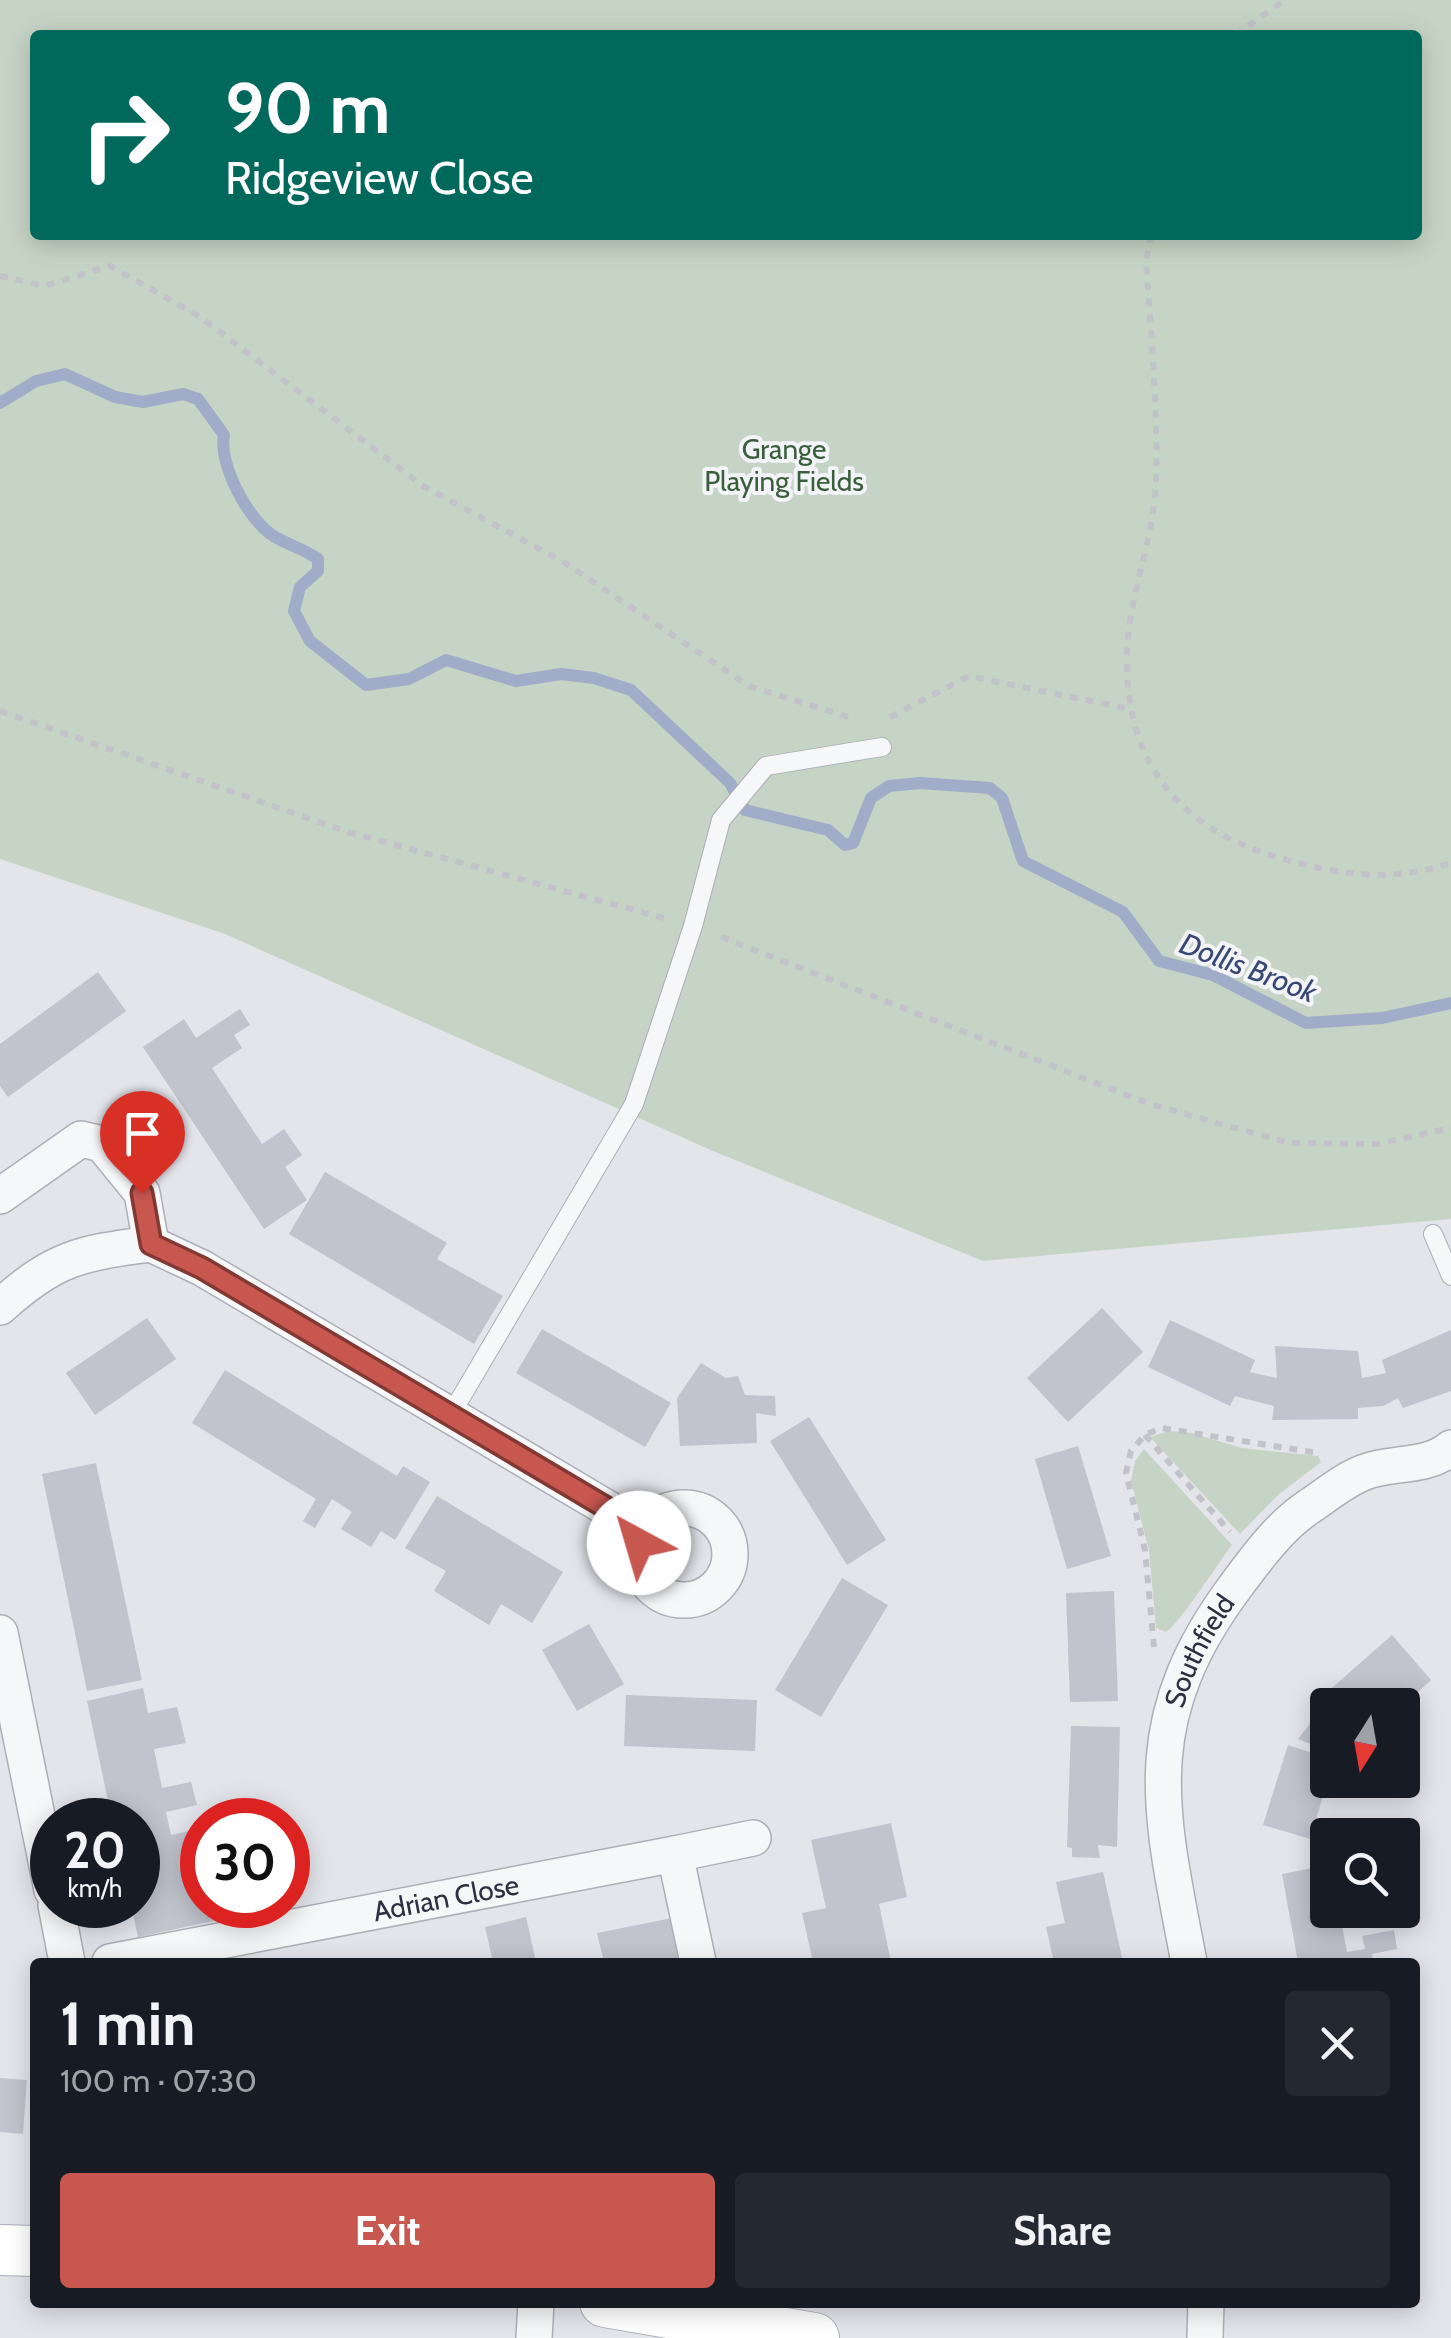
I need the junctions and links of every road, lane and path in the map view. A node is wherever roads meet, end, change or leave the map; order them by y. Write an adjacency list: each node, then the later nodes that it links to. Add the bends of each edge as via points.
1 (1285, 0): 2 (path)
2 (1242, 30)
3 (1150, 240): 5 (path, via 1156,483 1127,650)
4 (0, 276): 7 (path, via 44,286 110,266 199,316 422,486 562,561 749,686)
5 (1130, 709): 8 (path, via 969,676); 10 (path, via 1153,776 1209,829 1257,851 1345,876)
6 (0, 711): 11 (path, via 348,832)
7 (857, 719)
8 (875, 725)
9 (882, 747): 11 (lane, via 766,766 722,820)
10 (1451, 863)
11 (692, 926): 12 (path, via 1150,1104 1290,1143 1378,1144); 18 (lane, via 634,1104)
12 (1451, 1128)
13 (0, 1196): 15 (street, via 81,1140 102,1144 142,1193)
14 (1433, 1234): 16 (lane)
15 (151, 1244): 17 (street, via 84,1253 36,1274); 18 (street)
16 (1451, 1276)
17 (0, 1307)
18 (450, 1416): 22 (street)
19 (1145, 1435): 21 (path, via 1162,1428 1194,1431 1290,1452 1341,1454); 23 (path); 25 (path, via 1131,1450 1126,1474 1145,1550 1152,1645)
20 (1446, 1460): 21 (street, Southfield)
21 (1364, 1472): 23 (street, Southfield, via 1301,1512)
22 (644, 1530)
23 (1255, 1560): 25 (street, Southfield, via 1214,1615)
24 (0, 1633): 26 (street)
25 (1182, 1677): 33 (street, Southfield, via 1164,1743 1160,1802)
26 (33, 1798)
27 (753, 1838): 28 (street, Adrian Close)
28 (675, 1854): 31 (street, Adrian Close); 32 (street)
29 (60, 1928): 30 (street)
30 (66, 1958)
31 (131, 1958)
32 (697, 1958)
33 (1187, 1958)
34 (0, 2250): 35 (street)
35 (30, 2251)
36 (536, 2308): 39 (street)
37 (640, 2308): 40 (street)
38 (1206, 2308): 41 (street)
39 (534, 2338)
40 (814, 2338)
41 (1205, 2338)

